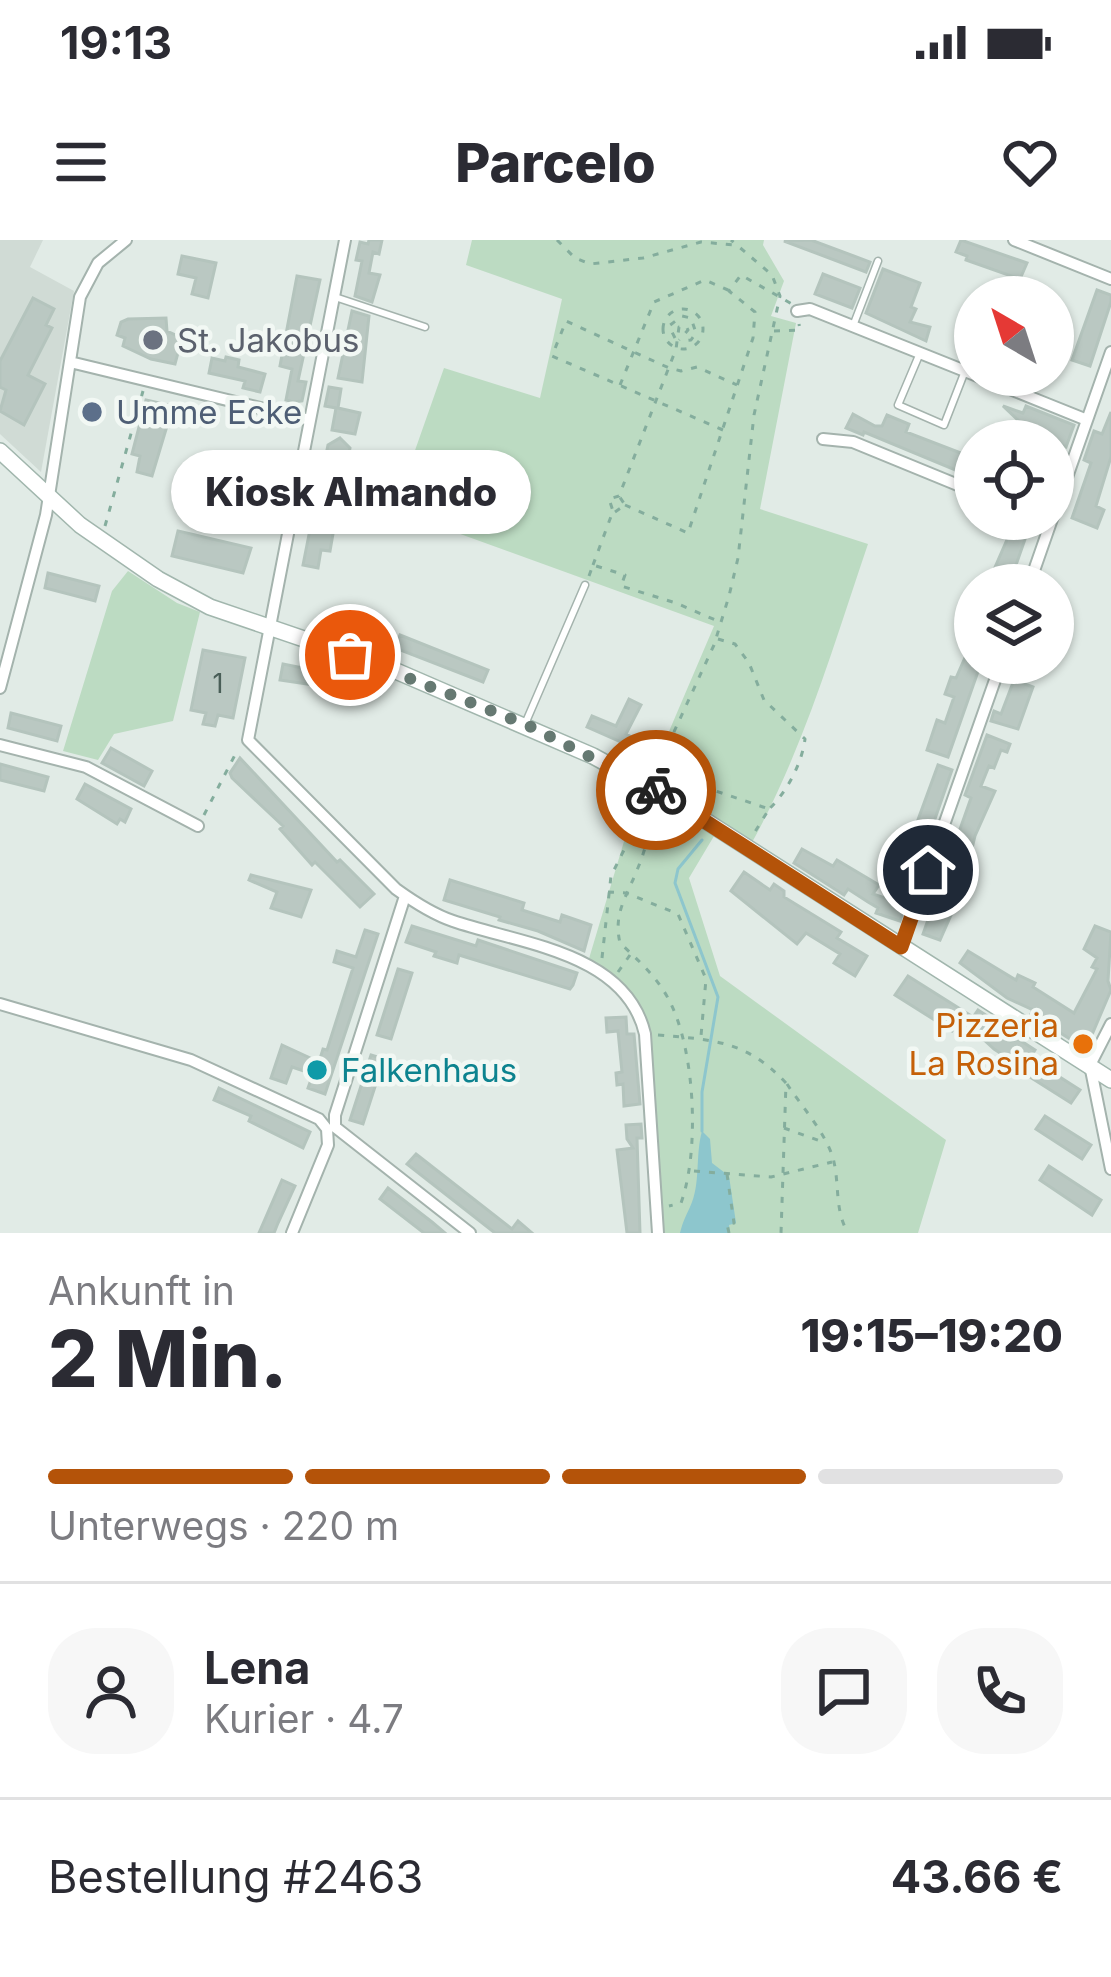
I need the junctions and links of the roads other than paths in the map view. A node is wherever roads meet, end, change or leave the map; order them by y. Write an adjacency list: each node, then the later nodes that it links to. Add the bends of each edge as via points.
1 (126, 240): 12 (street, via 104,251 84,284)
2 (345, 240): 6 (street)
3 (1014, 240): 5 (street)
4 (878, 261): 8 (lane)
5 (1111, 278)
6 (334, 297): 9 (lane); 16 (street)
7 (797, 311): 8 (street)
8 (853, 326): 11 (street)
9 (424, 327)
10 (1111, 352): 17 (street)
11 (920, 353): 13 (street); 14 (lane, via 898,405 944,424)
12 (70, 362): 16 (street); 22 (street)
13 (954, 367)
14 (960, 396)
15 (1027, 396): 17 (street)
16 (310, 420): 24 (street)
17 (1087, 420): 20 (street)
18 (823, 439): 21 (street, via 853,442)
19 (0, 451): 22 (street)
20 (1074, 454)
21 (954, 483)
22 (49, 498): 24 (street, via 158,579); 26 (street)
23 (586, 585): 27 (lane)
24 (270, 629): 27 (street); 30 (street, via 248,740)
25 (994, 684): 31 (street)
26 (0, 688)
27 (525, 724): 31 (street, via 655,789)
28 (0, 745): 29 (street, via 86,767)
29 (198, 826)
30 (405, 896): 36 (street); 40 (street, via 452,921 600,971 632,1001 645,1034)
31 (901, 947): 34 (street)
32 (0, 1004): 36 (street, via 212,1069)
33 (1111, 1024): 34 (street)
34 (1090, 1065): 35 (street); 37 (street)
35 (1111, 1080)
36 (331, 1128): 38 (street); 39 (street)
37 (1111, 1169)
38 (292, 1233)
39 (470, 1233)
40 (658, 1233)

